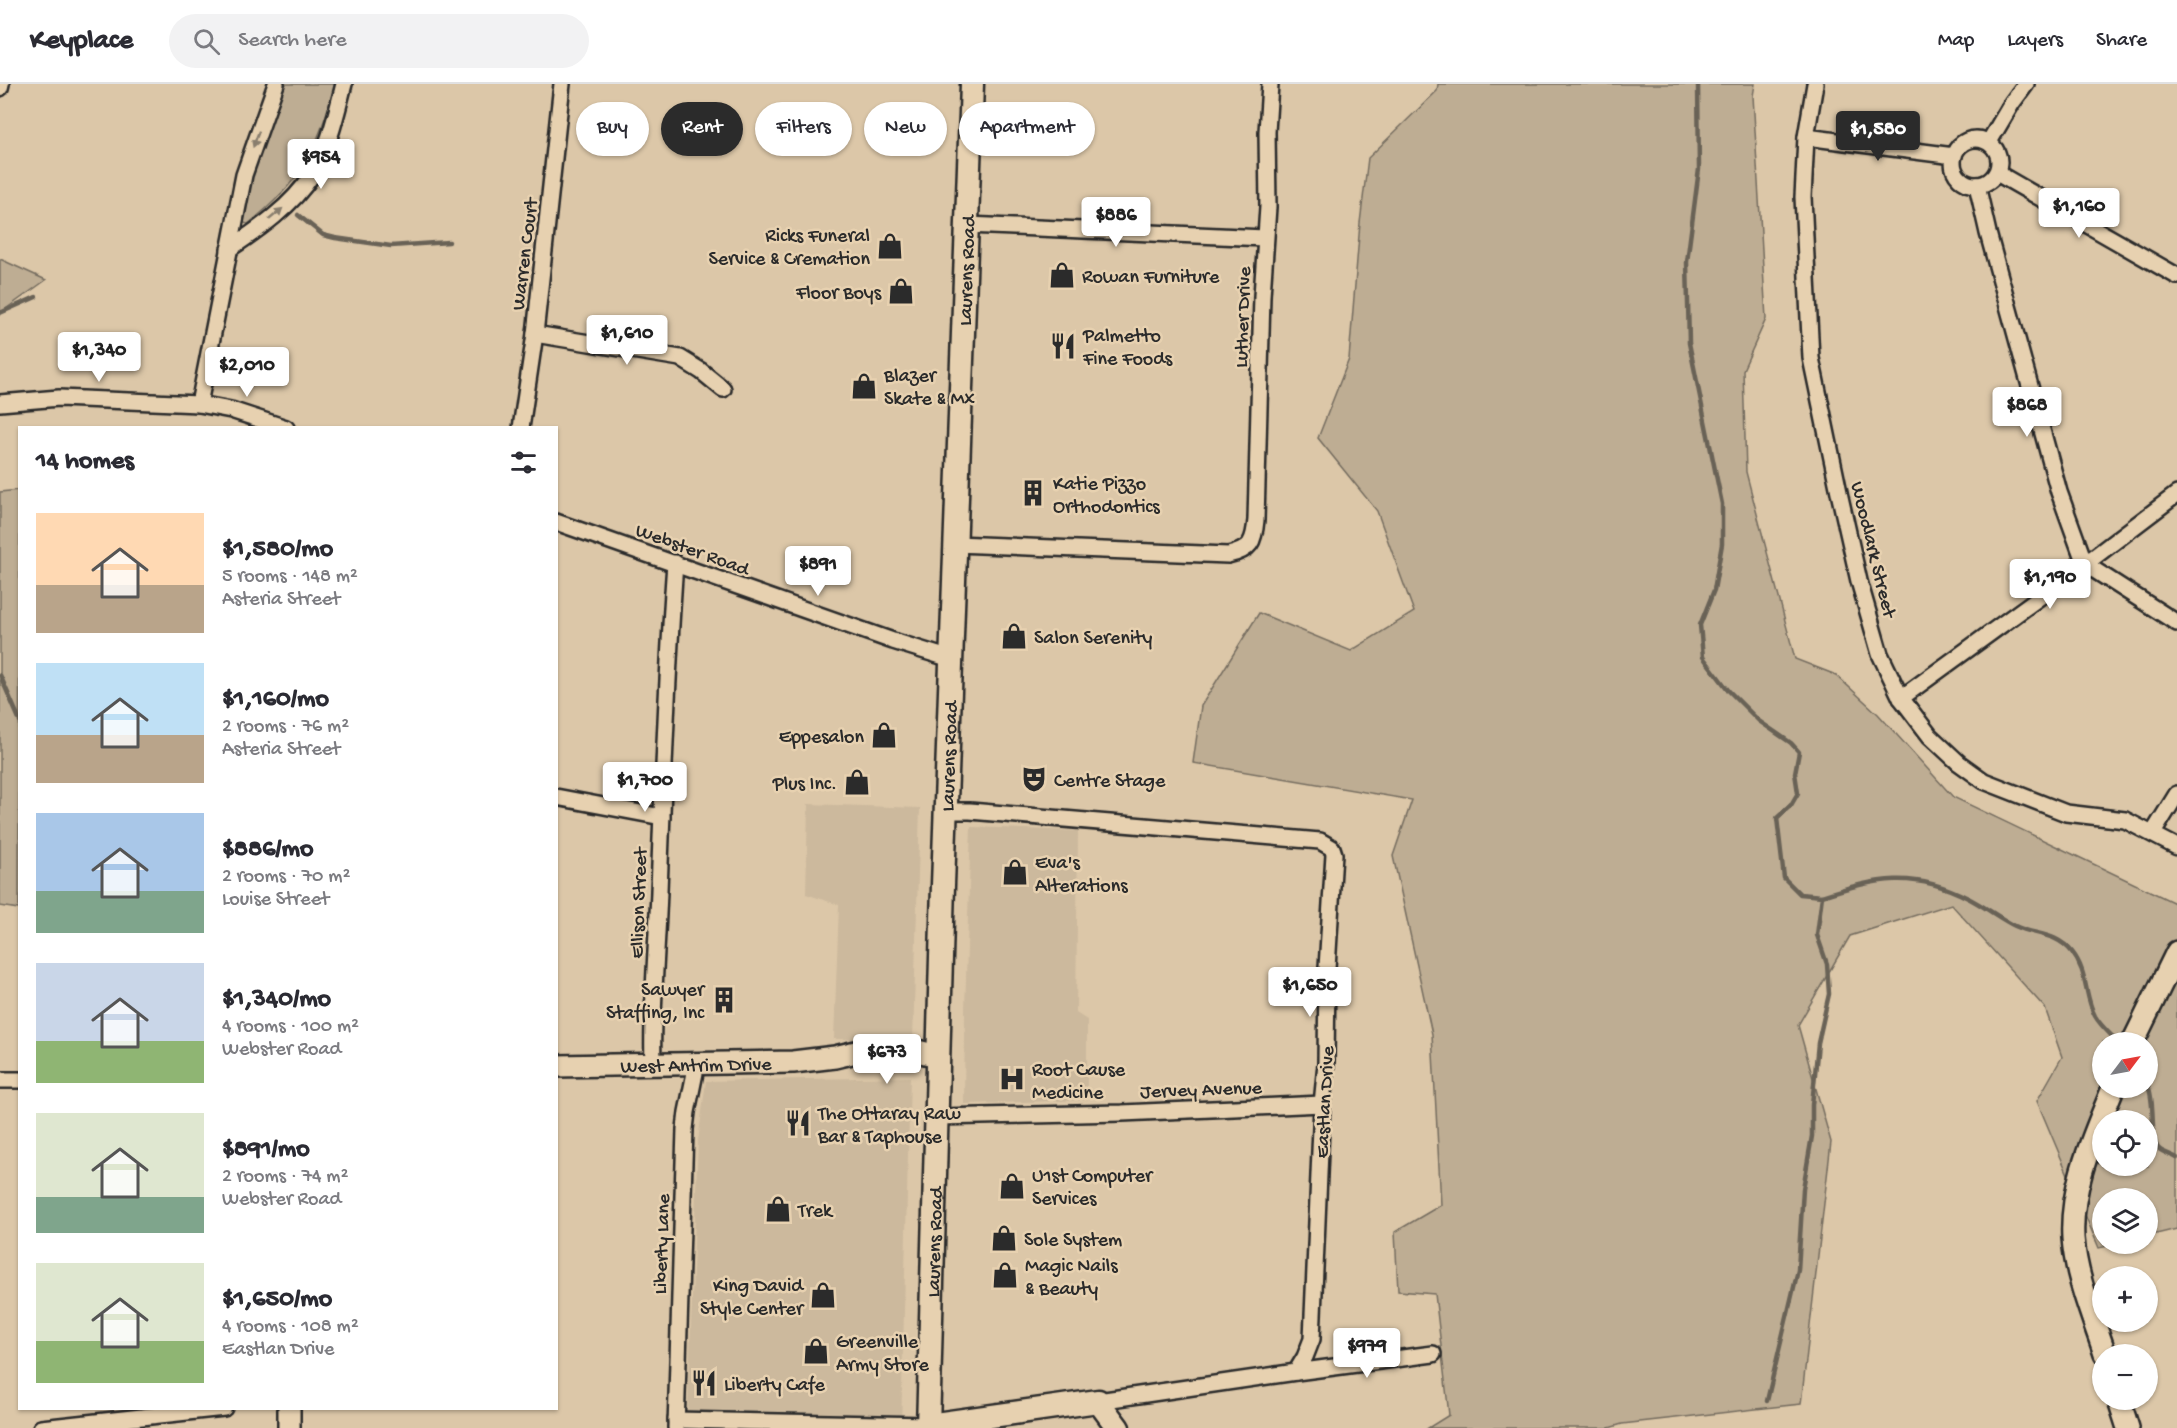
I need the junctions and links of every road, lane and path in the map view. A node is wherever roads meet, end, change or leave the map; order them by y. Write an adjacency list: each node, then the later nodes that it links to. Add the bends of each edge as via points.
1 (276, 84): 15 (street, one-way to 15, via 244,175)
2 (344, 84): 15 (street, one-way to 2, via 286,205 312,175 332,129)
3 (562, 84): 17 (street, Warren Court)
4 (972, 84): 13 (main road, Laurens Road)
5 (1269, 84): 14 (street, Luther Drive)
6 (1815, 84): 8 (street, Woodlark Street)
7 (2026, 84): 9 (street)
8 (1806, 136): 10 (street); 30 (street, Woodlark Street, via 1803,197 1811,358 1859,581 1880,654)
9 (1989, 142): 10 (street, via 1973,138 1957,148); 11 (street, via 1998,154)
10 (1954, 156): 12 (street, via 1956,174)
11 (1997, 173): 12 (street); 16 (street)
12 (1977, 185): 27 (street, via 2059,492)
13 (967, 225): 14 (street); 25 (main road, Laurens Road)
14 (1265, 238): 25 (street, Luther Drive, via 1256,520 1250,545 1228,555)
15 (229, 249): 20 (street)
16 (2177, 276)
17 (535, 334): 18 (street, via 680,358); 22 (street, Warren Court)
18 (723, 389)
19 (0, 403): 20 (street, via 59,398)
20 (199, 404): 21 (street)
21 (280, 426)
22 (521, 426)
23 (2177, 494): 27 (street)
24 (558, 523): 26 (street, Webster Road)
25 (955, 544): 29 (main road, Laurens Road)
26 (675, 563): 29 (street, Webster Road); 34 (street, Ellison Street)
27 (2085, 564): 28 (street); 30 (street)
28 (2177, 623)
29 (951, 659): 33 (main road, Laurens Road)
30 (1901, 698): 35 (street, Woodlark Street, via 1930,736 1984,781 2066,813 2125,820)
31 (2177, 794): 35 (street)
32 (558, 797): 34 (street)
33 (945, 811): 39 (main road, Laurens Road); 46 (street, Eastlan Drive, via 1328,844 1334,854)
34 (662, 817): 41 (street, Ellison Street)
35 (2153, 833): 36 (street, Woodlark Street)
36 (2177, 847)
37 (2177, 952): 38 (street)
38 (2138, 1032)
39 (938, 1056): 40 (street, West Antrim Drive, via 913,1050 856,1052 793,1062); 47 (main road, Laurens Road)
40 (698, 1063): 41 (street, West Antrim Drive); 55 (street, Liberty Lane, via 685,1129)
41 (653, 1064): 42 (street, West Antrim Drive)
42 (558, 1066)
43 (0, 1080): 44 (street)
44 (18, 1080)
45 (2109, 1098): 48 (street, via 2087,1153 2073,1213 2079,1273)
46 (1322, 1104): 47 (street, Jervey Avenue); 50 (street, Eastlan Drive, via 1312,1339)
47 (938, 1117): 56 (main road, Laurens Road)
48 (2102, 1344)
49 (1433, 1354): 50 (street)
50 (1296, 1372): 51 (street)
51 (1098, 1401): 56 (main road); 59 (main road)
52 (206, 1410): 57 (street)
53 (289, 1410): 58 (street)
54 (2122, 1410): 60 (street)
55 (676, 1424): 56 (street)
56 (928, 1426)
57 (41, 1428)
58 (289, 1428)
59 (1118, 1428)
60 (2128, 1428)

